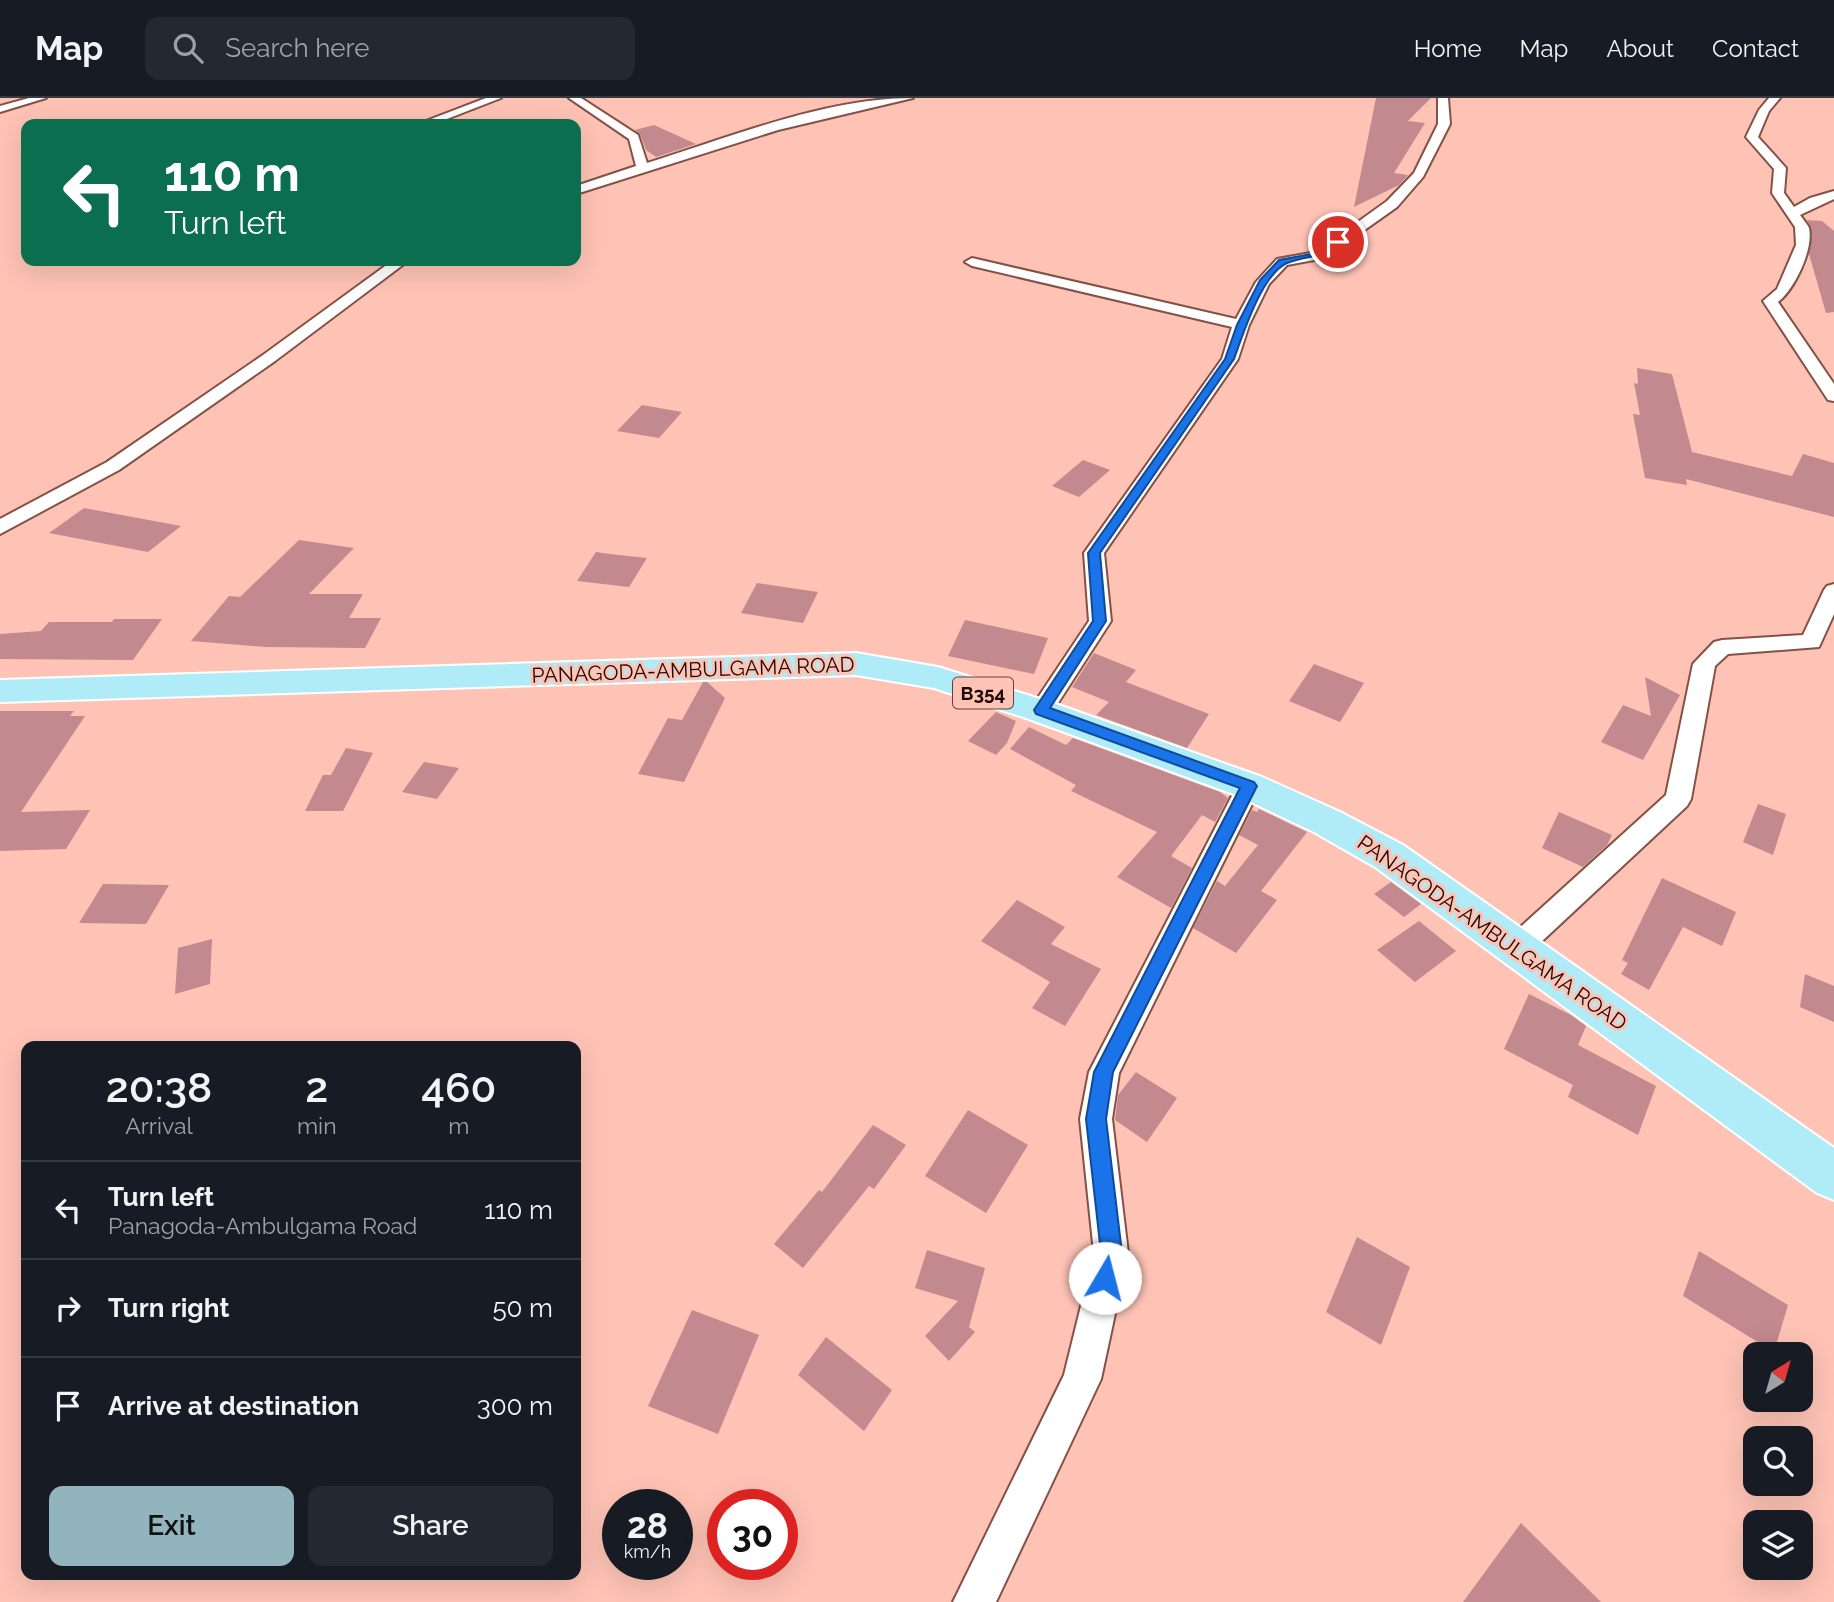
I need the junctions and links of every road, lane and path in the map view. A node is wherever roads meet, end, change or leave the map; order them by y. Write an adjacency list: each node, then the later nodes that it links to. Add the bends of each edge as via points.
1 (41, 98): 7 (street)
2 (496, 98): 8 (street)
3 (574, 98): 9 (street, via 634,137)
4 (908, 98): 9 (street, via 818,116)
5 (1443, 98): 15 (street, via 1444,124 1419,174 1392,204 1320,255 1282,262 1263,282)
6 (1775, 98): 12 (street, via 1752,137 1780,168 1778,193)
7 (0, 109)
8 (438, 119)
9 (643, 168): 10 (street)
10 (581, 188)
11 (1834, 195): 12 (street)
12 (1793, 213): 16 (street, via 1802,227 1803,245 1783,291 1770,301)
13 (972, 262): 15 (street)
14 (394, 266): 17 (street, via 113,466)
15 (1241, 325): 20 (street, via 1230,359 1094,553 1100,621)
16 (1834, 397)
17 (0, 528)
18 (1834, 590): 22 (street, via 1811,642 1722,646 1704,664 1678,799)
19 (0, 691): 20 (main road, PANAGODA-AMBULGAMA ROAD / B354, via 856,664 938,678)
20 (1041, 710): 21 (main road, PANAGODA-AMBULGAMA ROAD / B354)
21 (1249, 786): 22 (main road, PANAGODA-AMBULGAMA ROAD / B354, via 1389,856); 24 (street, via 1104,1072 1096,1119 1111,1253 1082,1379)
22 (1515, 949): 23 (main road, PANAGODA-AMBULGAMA ROAD / B354)
23 (1834, 1177)
24 (974, 1602)

